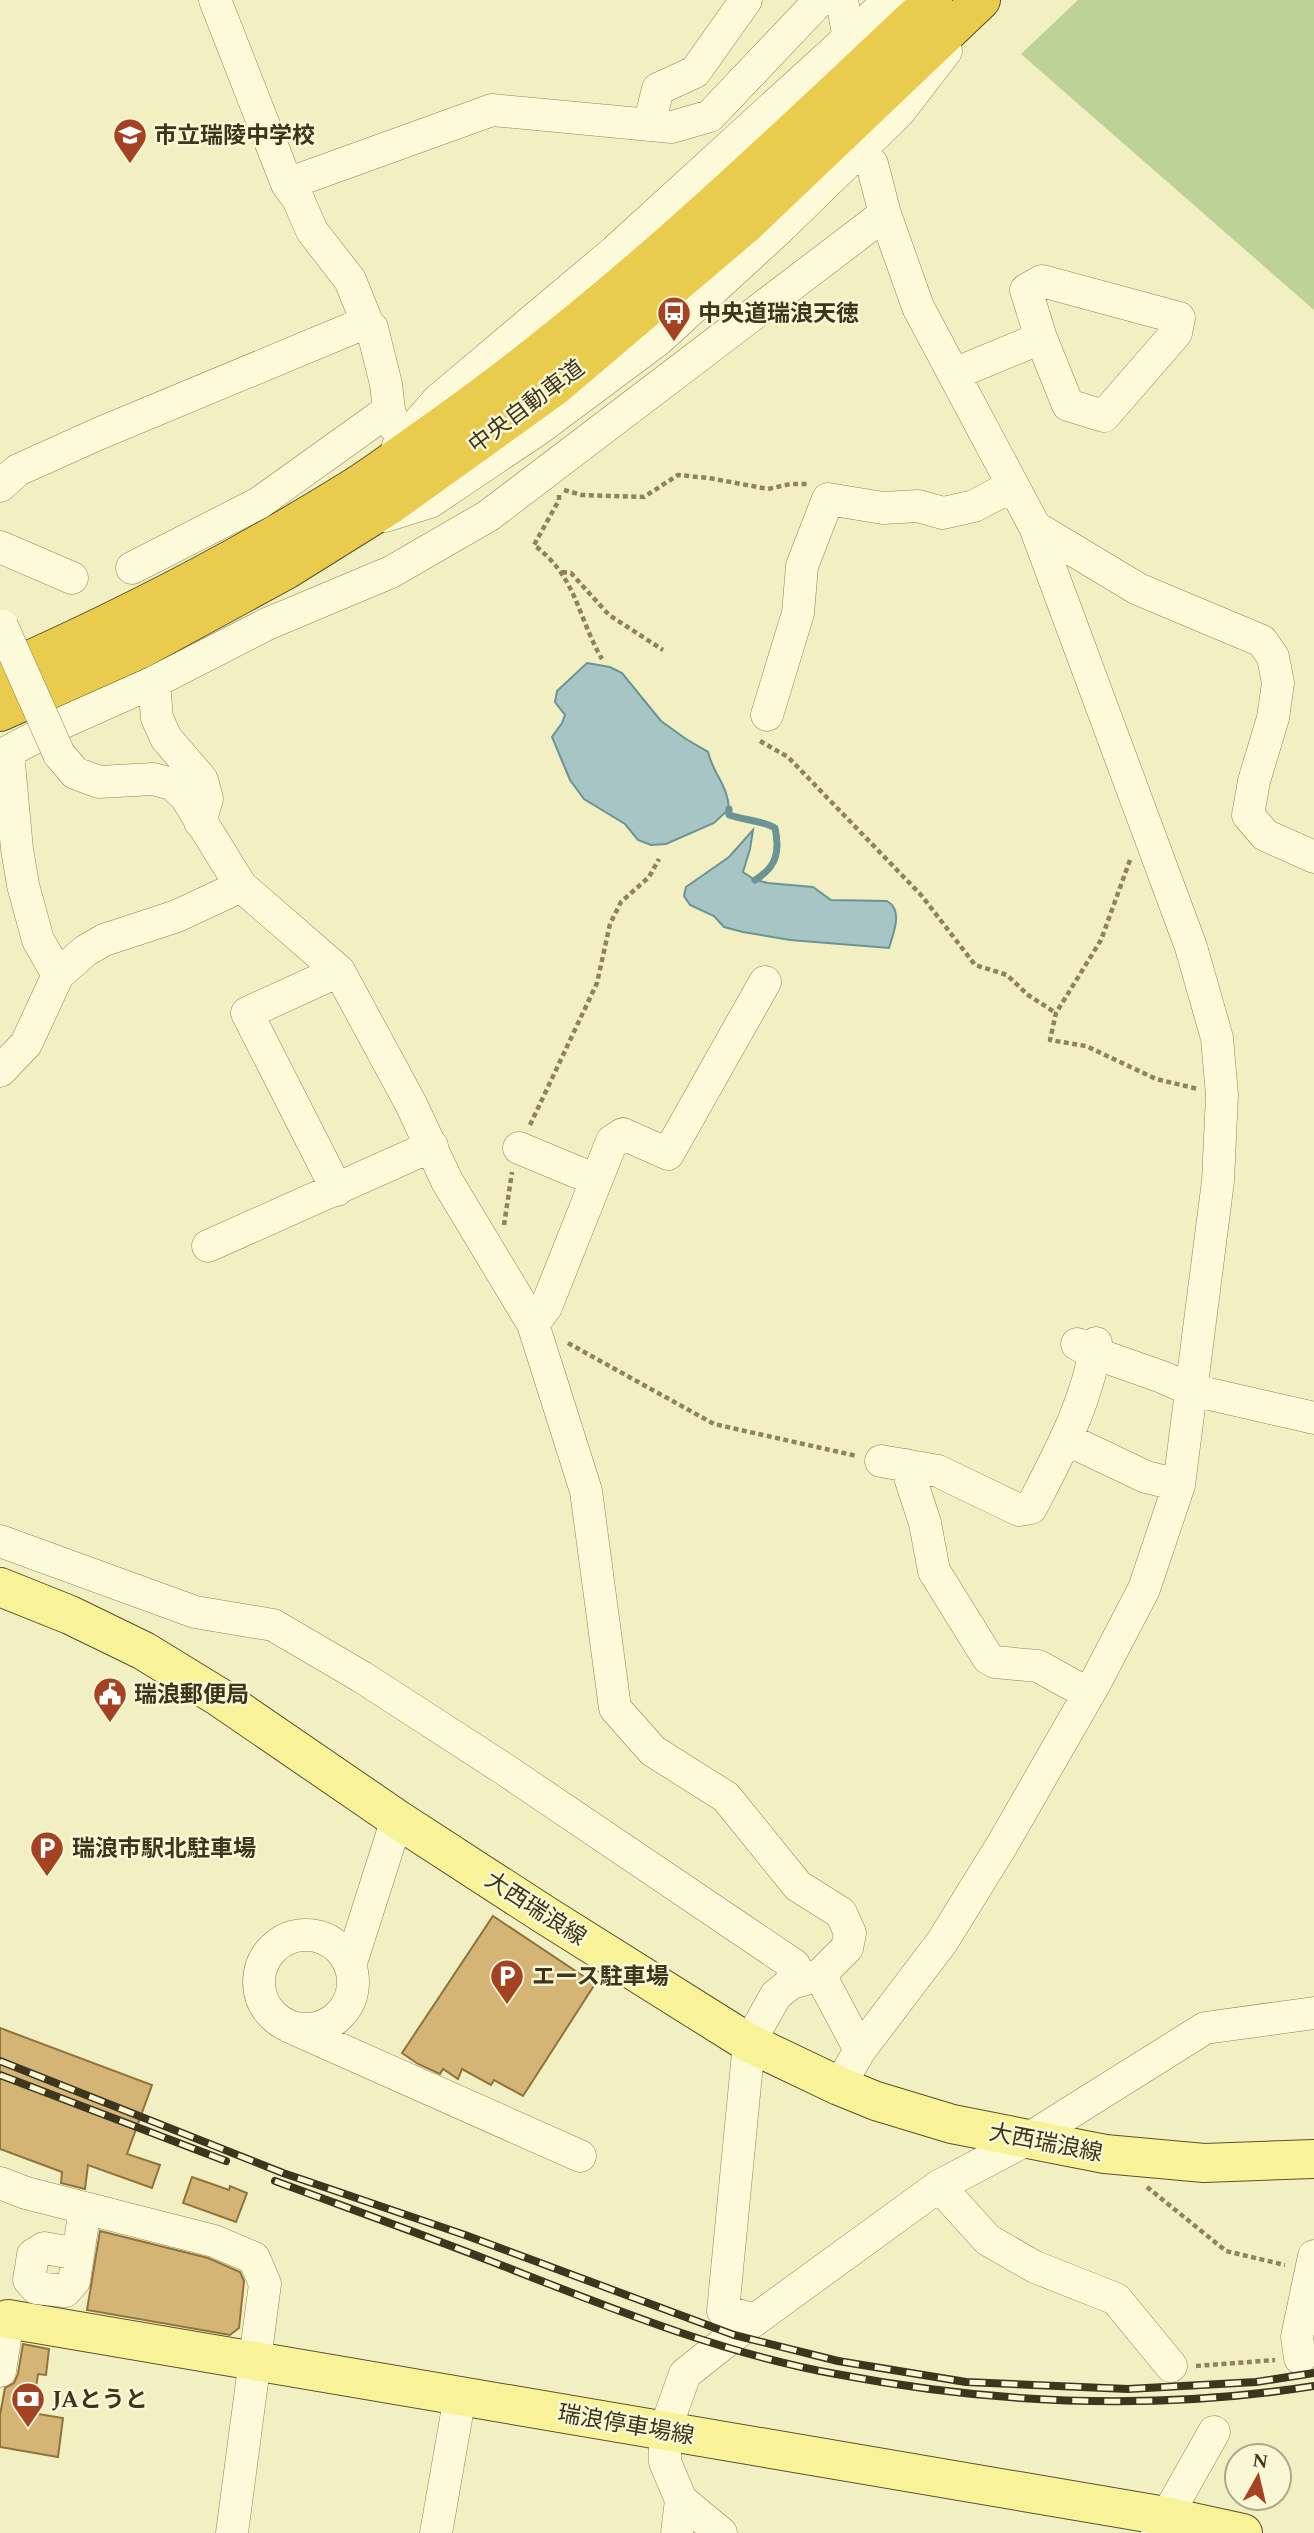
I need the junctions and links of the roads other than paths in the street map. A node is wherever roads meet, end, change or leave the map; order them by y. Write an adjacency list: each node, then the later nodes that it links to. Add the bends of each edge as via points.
1 (215, 0): 11 (street)
2 (747, 0): 9 (street, via 695,72 658,89)
3 (820, 0): 9 (street, via 710,116 672,127)
4 (842, 0): 8 (street)
5 (890, 0): 16 (street, via 615,251 438,400)
6 (933, 0): 16 (highway, 中央自動車道, via 728,194 612,295 491,391)
7 (984, 0): 26 (highway, 中央自動車道, via 746,224 554,387 363,522 286,570 139,650)
8 (848, 34)
9 (649, 125): 11 (street, via 492,110)
10 (872, 164): 12 (street)
11 (287, 184): 13 (street, via 312,231 351,280)
12 (885, 214): 15 (street, via 918,307); 25 (street, via 488,516 430,531 391,572 267,624)
13 (367, 322): 17 (street, via 86,439 18,470); 21 (street, via 381,362 391,418 259,503)
14 (1041, 338): 14 (street, via 1026,290 1042,281 1179,318 1176,333 1104,416 1068,405); 15 (street)
15 (954, 374): 18 (street)
16 (371, 476): 24 (highway, 中央自動車道, via 215,569 95,631)
17 (0, 486)
18 (1012, 486): 19 (street); 27 (street, via 974,506 943,513 918,506 883,508 828,499 802,566 799,614)
19 (1035, 527): 30 (street, via 1138,589 1262,641 1273,657 1279,683 1248,815 1265,835); 42 (street, via 1145,820 1203,983 1217,1038 1222,1095 1218,1181)
20 (0, 547): 22 (street)
21 (132, 568)
22 (72, 578)
23 (1, 621): 29 (street, bridge, via 59,754 75,773 99,782 153,779 172,784 186,797)
24 (0, 673)
25 (154, 682): 28 (street); 29 (street, via 157,718 166,738 202,780 207,799)
26 (0, 712)
27 (762, 727)
28 (4, 754): 33 (street, via 23,885 38,940)
29 (200, 822): 31 (street)
30 (1314, 857)
31 (242, 886): 32 (street); 33 (street, via 177,916 104,940)
32 (339, 971): 36 (street); 39 (street, via 247,1013)
33 (58, 975): 35 (street, via 26,1044)
34 (765, 982): 38 (street, via 667,1154 622,1134 612,1141)
35 (0, 1071)
36 (432, 1146): 39 (street); 41 (street, via 447,1181)
37 (519, 1149): 38 (street)
38 (596, 1180): 41 (street, via 545,1307)
39 (337, 1190): 40 (street)
40 (208, 1246)
41 (533, 1324): 53 (street, via 586,1491 615,1708 653,1751 726,1797 798,1886 841,1913 850,1933 847,1948)
42 (1192, 1390): 43 (street); 44 (street, via 1089,1347); 45 (street)
43 (1314, 1418)
44 (1066, 1439): 45 (street, via 1146,1477); 50 (street, via 1031,1508 1019,1510 937,1471 893,1463 925,1523 934,1571 988,1658 1038,1666)
45 (1179, 1485): 50 (street, via 1144,1590)
46 (0, 1541): 47 (street)
47 (82, 1571): 49 (street); 53 (street, via 195,1612 273,1625 504,1769 794,1965)
48 (0, 1587): 49 (main road, 大西瑞浪線)
49 (70, 1615): 51 (main road, 大西瑞浪線, via 144,1651 219,1697)
50 (1089, 1694): 57 (street, via 942,1942)
51 (397, 1819): 52 (street); 56 (main road, 大西瑞浪線)
52 (351, 1966): 55 (street, via 352,1996 339,2015 320,2027); 55 (street, via 331,1942 316,1936 285,1940 272,1949 263,1962 260,1993 271,2013)
53 (806, 1979): 56 (street, via 776,1995); 57 (street)
54 (1314, 2013): 59 (street, via 1205,2028)
55 (290, 2026): 60 (street)
56 (749, 2043): 58 (main road, 大西瑞浪線); 68 (street, via 723,2311)
57 (860, 2050): 58 (street)
58 (839, 2086): 59 (main road, 大西瑞浪線, via 951,2124)
59 (1028, 2139): 61 (main road, 大西瑞浪線, via 1167,2161); 63 (street)
60 (580, 2156)
61 (1314, 2159)
62 (0, 2183): 64 (street)
63 (939, 2186): 68 (street); 71 (street, via 988,2240 1035,2267 1116,2299)
64 (85, 2208): 65 (street); 70 (street, via 214,2241 254,2258 265,2284)
65 (78, 2254)
66 (1312, 2263): 69 (street, via 1297,2337)
67 (4, 2318): 70 (main road, 瑞浪停車場線); 72 (street)
68 (755, 2320): 74 (street, via 685,2374)
69 (1300, 2358)
70 (255, 2361): 73 (main road, 瑞浪停車場線); 78 (street)
71 (1171, 2366)
72 (0, 2371)
73 (460, 2396): 74 (main road, 瑞浪停車場線); 79 (street)
74 (665, 2430): 76 (street, via 665,2462); 77 (main road, 瑞浪停車場線)
75 (1214, 2432): 77 (street)
76 (681, 2500): 80 (street); 81 (street)
77 (1161, 2525): 82 (main road, 瑞浪停車場線)
78 (232, 2533)
79 (436, 2533)
80 (677, 2533)
81 (721, 2533)
82 (1243, 2533)

